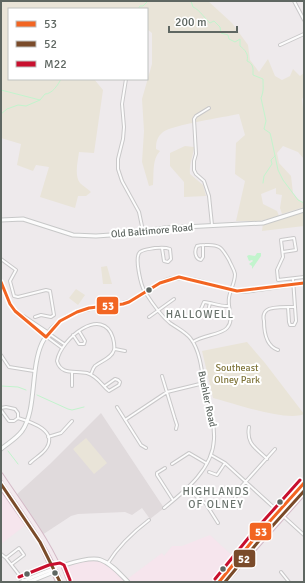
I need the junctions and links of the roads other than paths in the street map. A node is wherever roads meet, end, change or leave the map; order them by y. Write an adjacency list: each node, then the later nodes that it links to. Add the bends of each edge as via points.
1 (294, 1): 2 (street)
2 (304, 20)
3 (304, 34): 4 (street)
4 (280, 45)
5 (126, 80): 10 (street, via 122,104 123,139 118,169 139,212)
6 (209, 108): 9 (street, via 194,120 194,170 204,181 209,196)
7 (304, 210): 9 (street, Old Baltimore Road, via 264,223)
8 (1, 220): 10 (street, Old Baltimore Road, via 23,219 81,236)
9 (212, 226): 10 (street, Old Baltimore Road, via 165,228)
10 (143, 232)
11 (203, 245): 11 (street, via 204,256 200,260 196,258 196,248); 20 (street, via 216,245 225,253 235,273)
12 (162, 248): 12 (street, via 164,261 168,262 171,259 170,249); 21 (street, Buehler Road, via 144,250 138,254 140,281)
13 (283, 252): 13 (street, via 296,250 294,238 281,240); 16 (street, via 277,270 278,280)
14 (1, 259): 22 (street, via 16,270 10,281)
15 (304, 277): 16 (street)
16 (293, 278): 19 (street)
17 (1, 282): 23 (street)
18 (304, 283): 19 (street)
19 (294, 284): 20 (street, via 246,291); 28 (street)
20 (231, 290): 21 (street, via 179,278 164,281); 26 (street)
21 (145, 292): 29 (street, Buehler Road); 34 (street, via 123,304 76,312 60,321)
22 (13, 294): 23 (street); 31 (street, via 18,297 50,291 54,315)
23 (7, 296): 30 (street)
24 (174, 299): 29 (street)
25 (210, 303): 25 (street, via 203,302 202,312 208,311); 26 (street)
26 (229, 306): 37 (street, via 231,321 227,329)
27 (288, 307): 28 (street); 28 (street, via 289,322 293,325 296,322); 41 (street, via 271,308 265,311 264,315 264,335)
28 (295, 307)
29 (158, 310): 32 (street); 37 (street, Buehler Road)
30 (19, 314): 34 (street); 36 (street)
31 (35, 317)
32 (148, 317)
33 (79, 331): 35 (street); 35 (street, via 85,341 84,344 80,344); 40 (street, via 97,324 105,326 111,332)
34 (48, 333): 36 (street); 38 (street)
35 (73, 335): 38 (street)
36 (46, 337): 39 (street); 44 (street, via 37,356)
37 (193, 342): 48 (street, Buehler Road)
38 (64, 344): 39 (street)
39 (62, 348): 45 (street, via 57,360 58,366)
40 (114, 349): 42 (street); 46 (street)
41 (278, 350)
42 (125, 351)
43 (1, 355): 44 (street, via 9,367)
44 (34, 371): 55 (street)
45 (72, 372): 46 (street); 49 (street)
46 (91, 374): 50 (street)
47 (162, 376): 51 (street)
48 (204, 383): 51 (street); 64 (street, Buehler Road, via 214,430 214,444)
49 (72, 386)
50 (105, 386): 50 (street, via 115,379 120,382 111,391)
51 (167, 392): 56 (street); 59 (street, via 176,419)
52 (117, 407): 56 (street)
53 (1, 409): 54 (street, via 9,421); 54 (street, via 16,409)
54 (18, 418): 55 (street)
55 (27, 420): 60 (street, via 42,427); 61 (street, via 20,434)
56 (125, 420): 62 (street, via 141,445)
57 (72, 421): 60 (street, via 61,433)
58 (249, 427): 65 (street, via 249,442)
59 (176, 429)
60 (48, 437): 66 (street, via 45,450)
61 (2, 448)
62 (146, 448)
63 (275, 449): 65 (street)
64 (210, 455): 67 (street, Buehler Road); 68 (street)
65 (267, 459): 73 (street)
66 (30, 462)
67 (206, 463): 69 (street, via 189,453); 76 (street, Buehler Road)
68 (225, 463): 71 (street, via 217,475); 73 (street)
69 (172, 464)
70 (165, 468): 78 (street, via 157,475)
71 (209, 472)
72 (1, 475): 90 (main road, via 39,530)
73 (246, 482): 79 (street); 81 (street)
74 (304, 483): 81 (main road)
75 (1, 487): 91 (main road, via 40,542)
76 (187, 489): 78 (street, Buehler Road); 84 (street, via 206,504)
77 (304, 493): 82 (main road)
78 (173, 500): 80 (street, Buehler Road)
79 (232, 504)
80 (164, 508)
81 (278, 511): 82 (street); 93 (main road)
82 (283, 516): 85 (street); 100 (main road)
83 (149, 520): 88 (street, via 126,538)
84 (218, 523)
85 (304, 534)
86 (1, 554): 87 (street)
87 (6, 558): 89 (street); 89 (street, via 19,548 24,555)
88 (108, 563): 90 (street, via 93,558); 98 (street)
89 (12, 564): 94 (street)
90 (60, 568): 91 (street); 97 (main road)
91 (54, 570): 94 (street); 95 (street); 96 (main road)
92 (281, 572): 101 (street)
93 (223, 577): 99 (main road); 100 (street)
94 (22, 581)
95 (29, 582)
96 (58, 582)
97 (65, 582)
98 (128, 582)
99 (219, 582)
100 (227, 582)
101 (289, 582)

